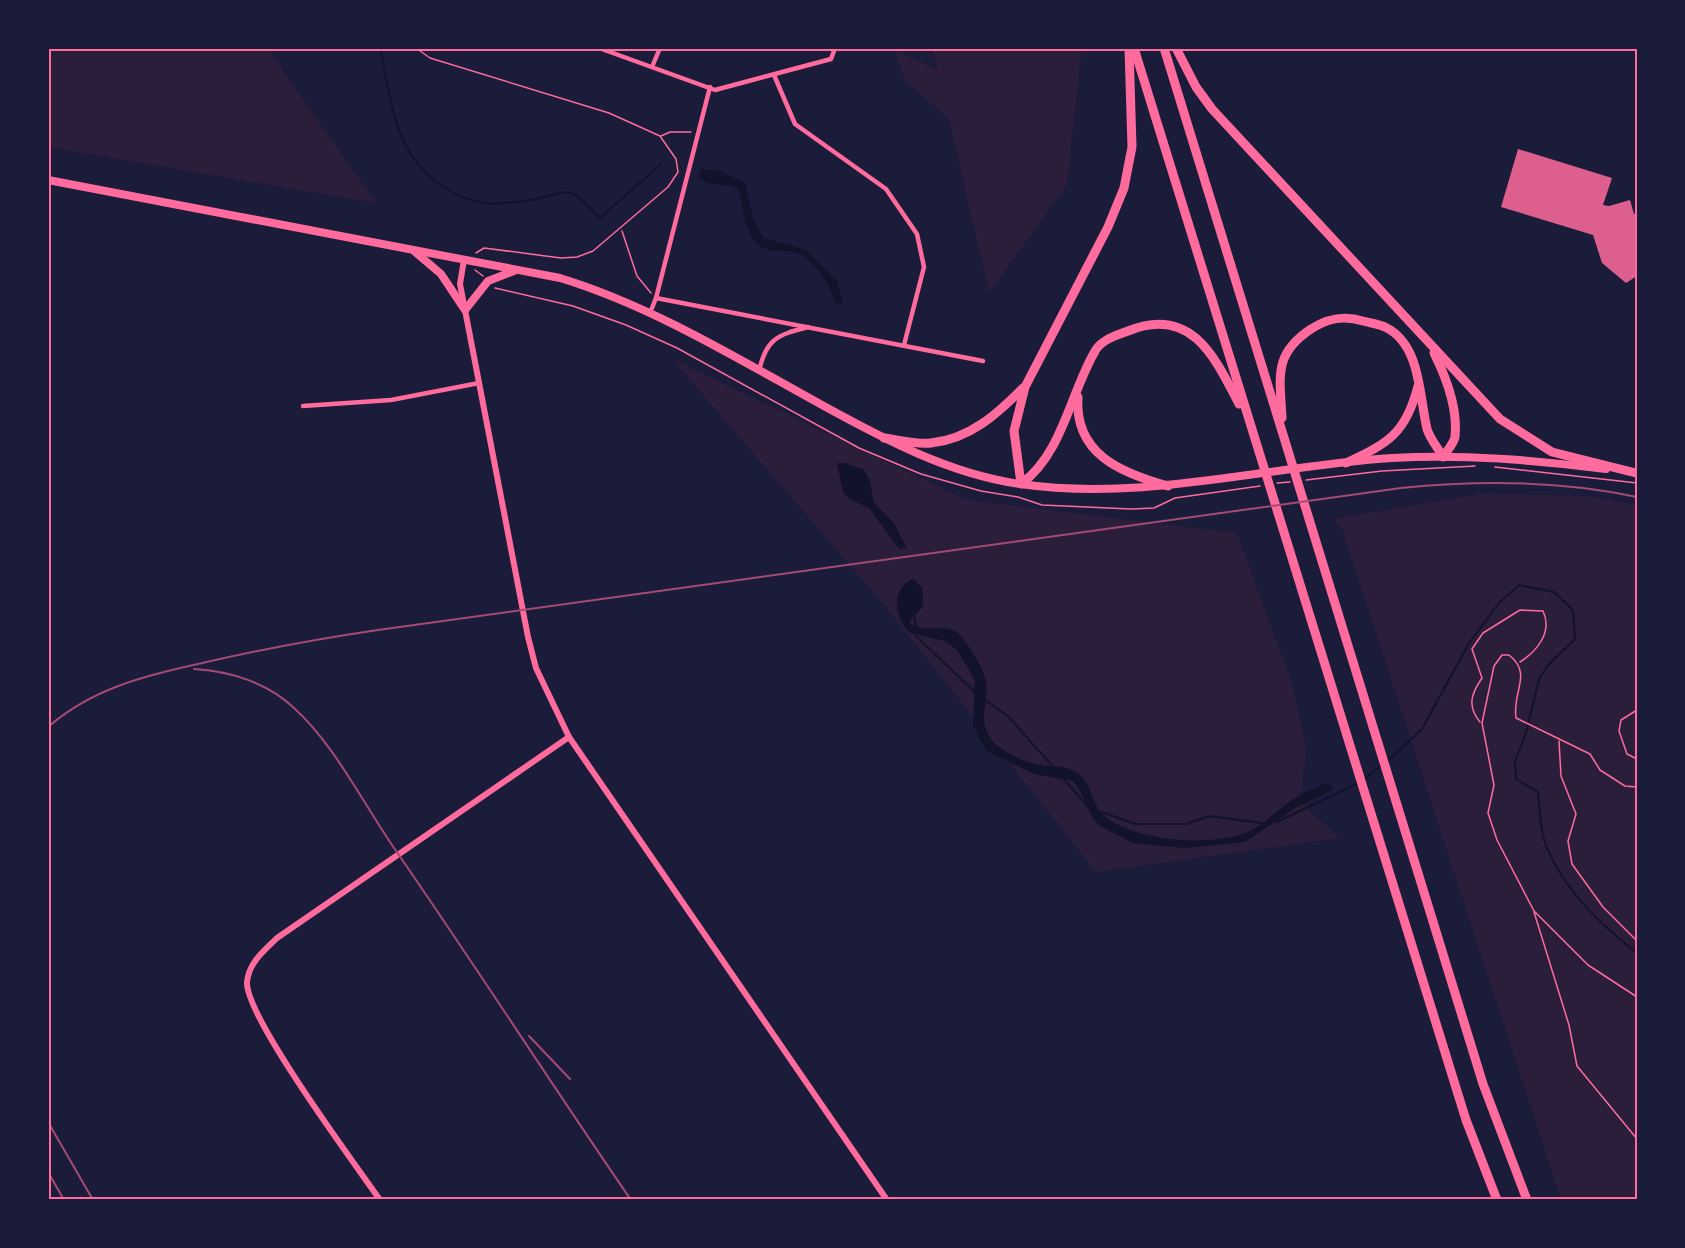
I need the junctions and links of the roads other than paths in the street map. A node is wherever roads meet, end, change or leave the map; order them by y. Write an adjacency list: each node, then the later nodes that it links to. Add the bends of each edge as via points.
1 (599, 48): 8 (street)
2 (660, 48): 8 (street)
3 (835, 48): 9 (street, via 831,59)
4 (1129, 48): 25 (highway, via 1132,147 1124,188 1108,227)
5 (1134, 48): 28 (highway)
6 (1164, 48): 29 (highway)
7 (1176, 48): 19 (highway, via 1212,109)
8 (652, 67): 10 (street)
9 (774, 75): 10 (street, via 715,90); 20 (street, via 795,124 886,189 917,234 924,267)
10 (710, 87): 15 (street)
11 (48, 180): 12 (main road)
12 (413, 250): 13 (main road); 16 (main road, via 441,274)
13 (464, 260): 14 (main road); 16 (street, via 460,284)
14 (518, 270): 16 (main road, via 488,281); 17 (main road, via 560,278)
15 (656, 298): 17 (street); 18 (street)
16 (465, 310): 23 (street)
17 (650, 313): 22 (main road)
18 (810, 326): 20 (street); 22 (street, via 774,339 764,351)
19 (1428, 343): 31 (highway, via 1445,374 1454,417 1455,439); 33 (highway, via 1500,419 1526,438 1552,452)
20 (904, 345): 21 (street)
21 (983, 361)
22 (759, 371): 30 (main road)
23 (479, 383): 27 (street, via 391,400); 36 (street, via 530,644)
24 (1418, 384): 29 (highway, via 1413,360 1386,327 1347,316 1321,323 1284,354 1280,376); 31 (highway, via 1428,432); 32 (highway, via 1405,424 1392,440)
25 (1025, 387): 30 (highway, via 983,425 955,438 930,444); 34 (highway, via 1014,431)
26 (1078, 391): 28 (highway, via 1094,351 1106,340 1154,324 1188,331 1213,354); 34 (highway, via 1035,473); 35 (highway, via 1076,417 1088,441 1107,461 1130,476)
27 (303, 406)
28 (1247, 419): 39 (highway, via 1466,1120)
29 (1283, 435): 40 (highway, via 1483,1084)
30 (884, 438): 34 (main road, via 971,473)
31 (1443, 457): 32 (main road); 33 (main road, via 1500,457)
32 (1346, 463): 35 (main road)
33 (1637, 476)
34 (1021, 484): 35 (main road, via 1094,489)
35 (1168, 486)
36 (569, 737): 37 (street, via 277,938 250,965 250,1001 299,1083); 38 (street)
37 (381, 1200)
38 (887, 1200)
39 (1497, 1200)
40 (1527, 1200)

